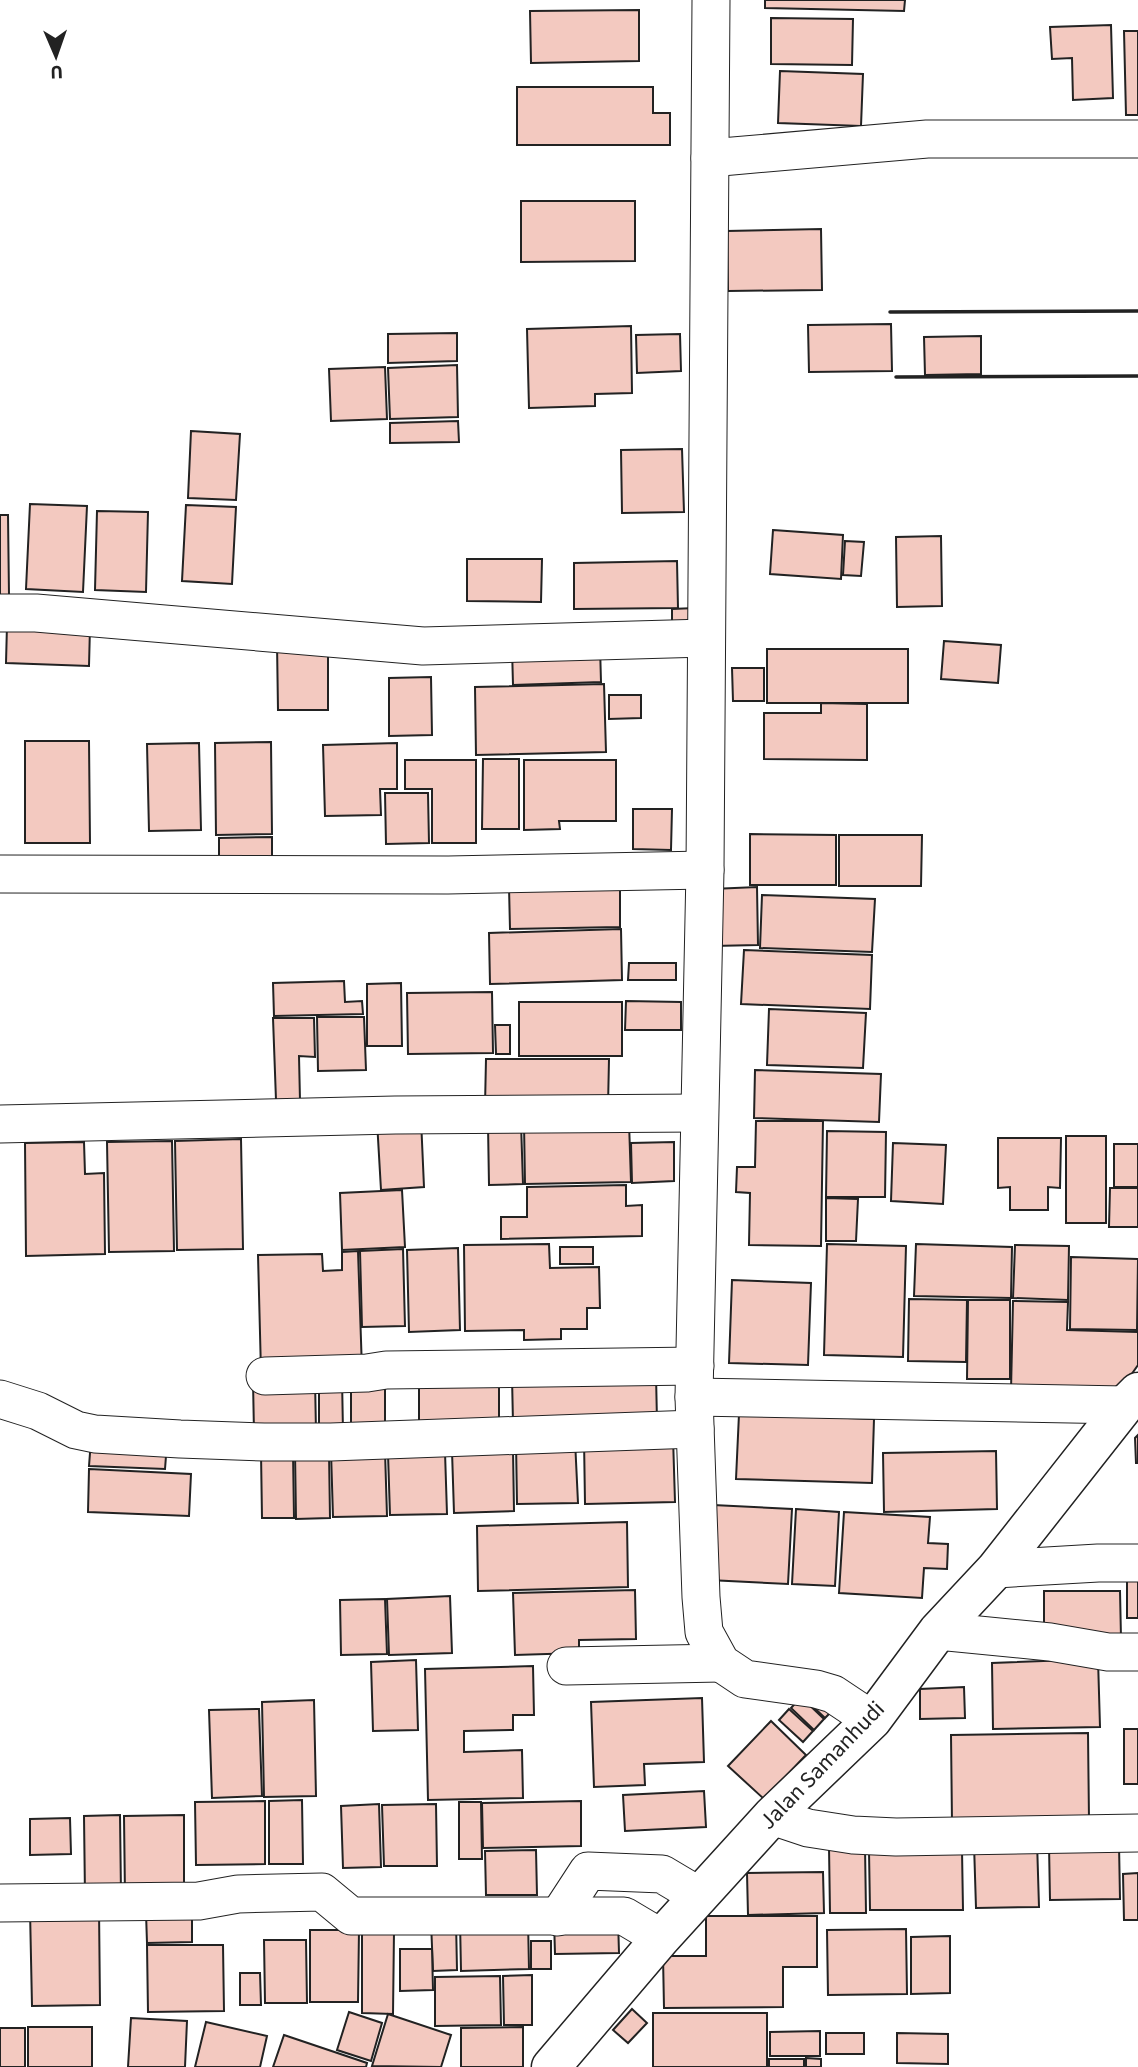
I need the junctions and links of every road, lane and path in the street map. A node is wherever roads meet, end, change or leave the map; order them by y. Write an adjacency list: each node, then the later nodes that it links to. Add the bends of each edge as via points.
1 (711, 0): 3 (street)
2 (1138, 139): 3 (street, via 927,139)
3 (710, 158): 5 (street)
4 (0, 613): 5 (street, via 422,646)
5 (706, 638): 6 (street)
6 (705, 870): 7 (street, via 448,875); 8 (street)
7 (0, 874)
8 (699, 1112): 9 (street); 11 (street)
9 (0, 1124)
10 (265, 1376): 11 (street, via 386,1370)
11 (695, 1397): 12 (street); 13 (street, via 331,1442 95,1434); 18 (street, via 704,1632)
12 (1132, 1398): 15 (street, Jalan Samanhudi)
13 (0, 1399)
14 (1138, 1563): 15 (street)
15 (996, 1569): 16 (street, Jalan Samanhudi)
16 (938, 1631): 17 (street); 20 (street, Jalan Samanhudi)
17 (1138, 1652)
18 (721, 1663): 19 (street); 20 (street, via 745,1679 832,1694)
19 (566, 1666)
20 (872, 1720): 21 (street, Jalan Samanhudi)
21 (772, 1816): 22 (street, via 808,1828 896,1837); 23 (street, Jalan Samanhudi)
22 (1138, 1833)
23 (699, 1896): 25 (street, via 662,1874 588,1871); 26 (street, Jalan Samanhudi)
24 (0, 1903): 25 (street, via 199,1901 238,1894 322,1892 351,1916)
25 (558, 1917): 26 (street, via 624,1916)
26 (660, 1937): 27 (street, Jalan Samanhudi)
27 (551, 2067)

